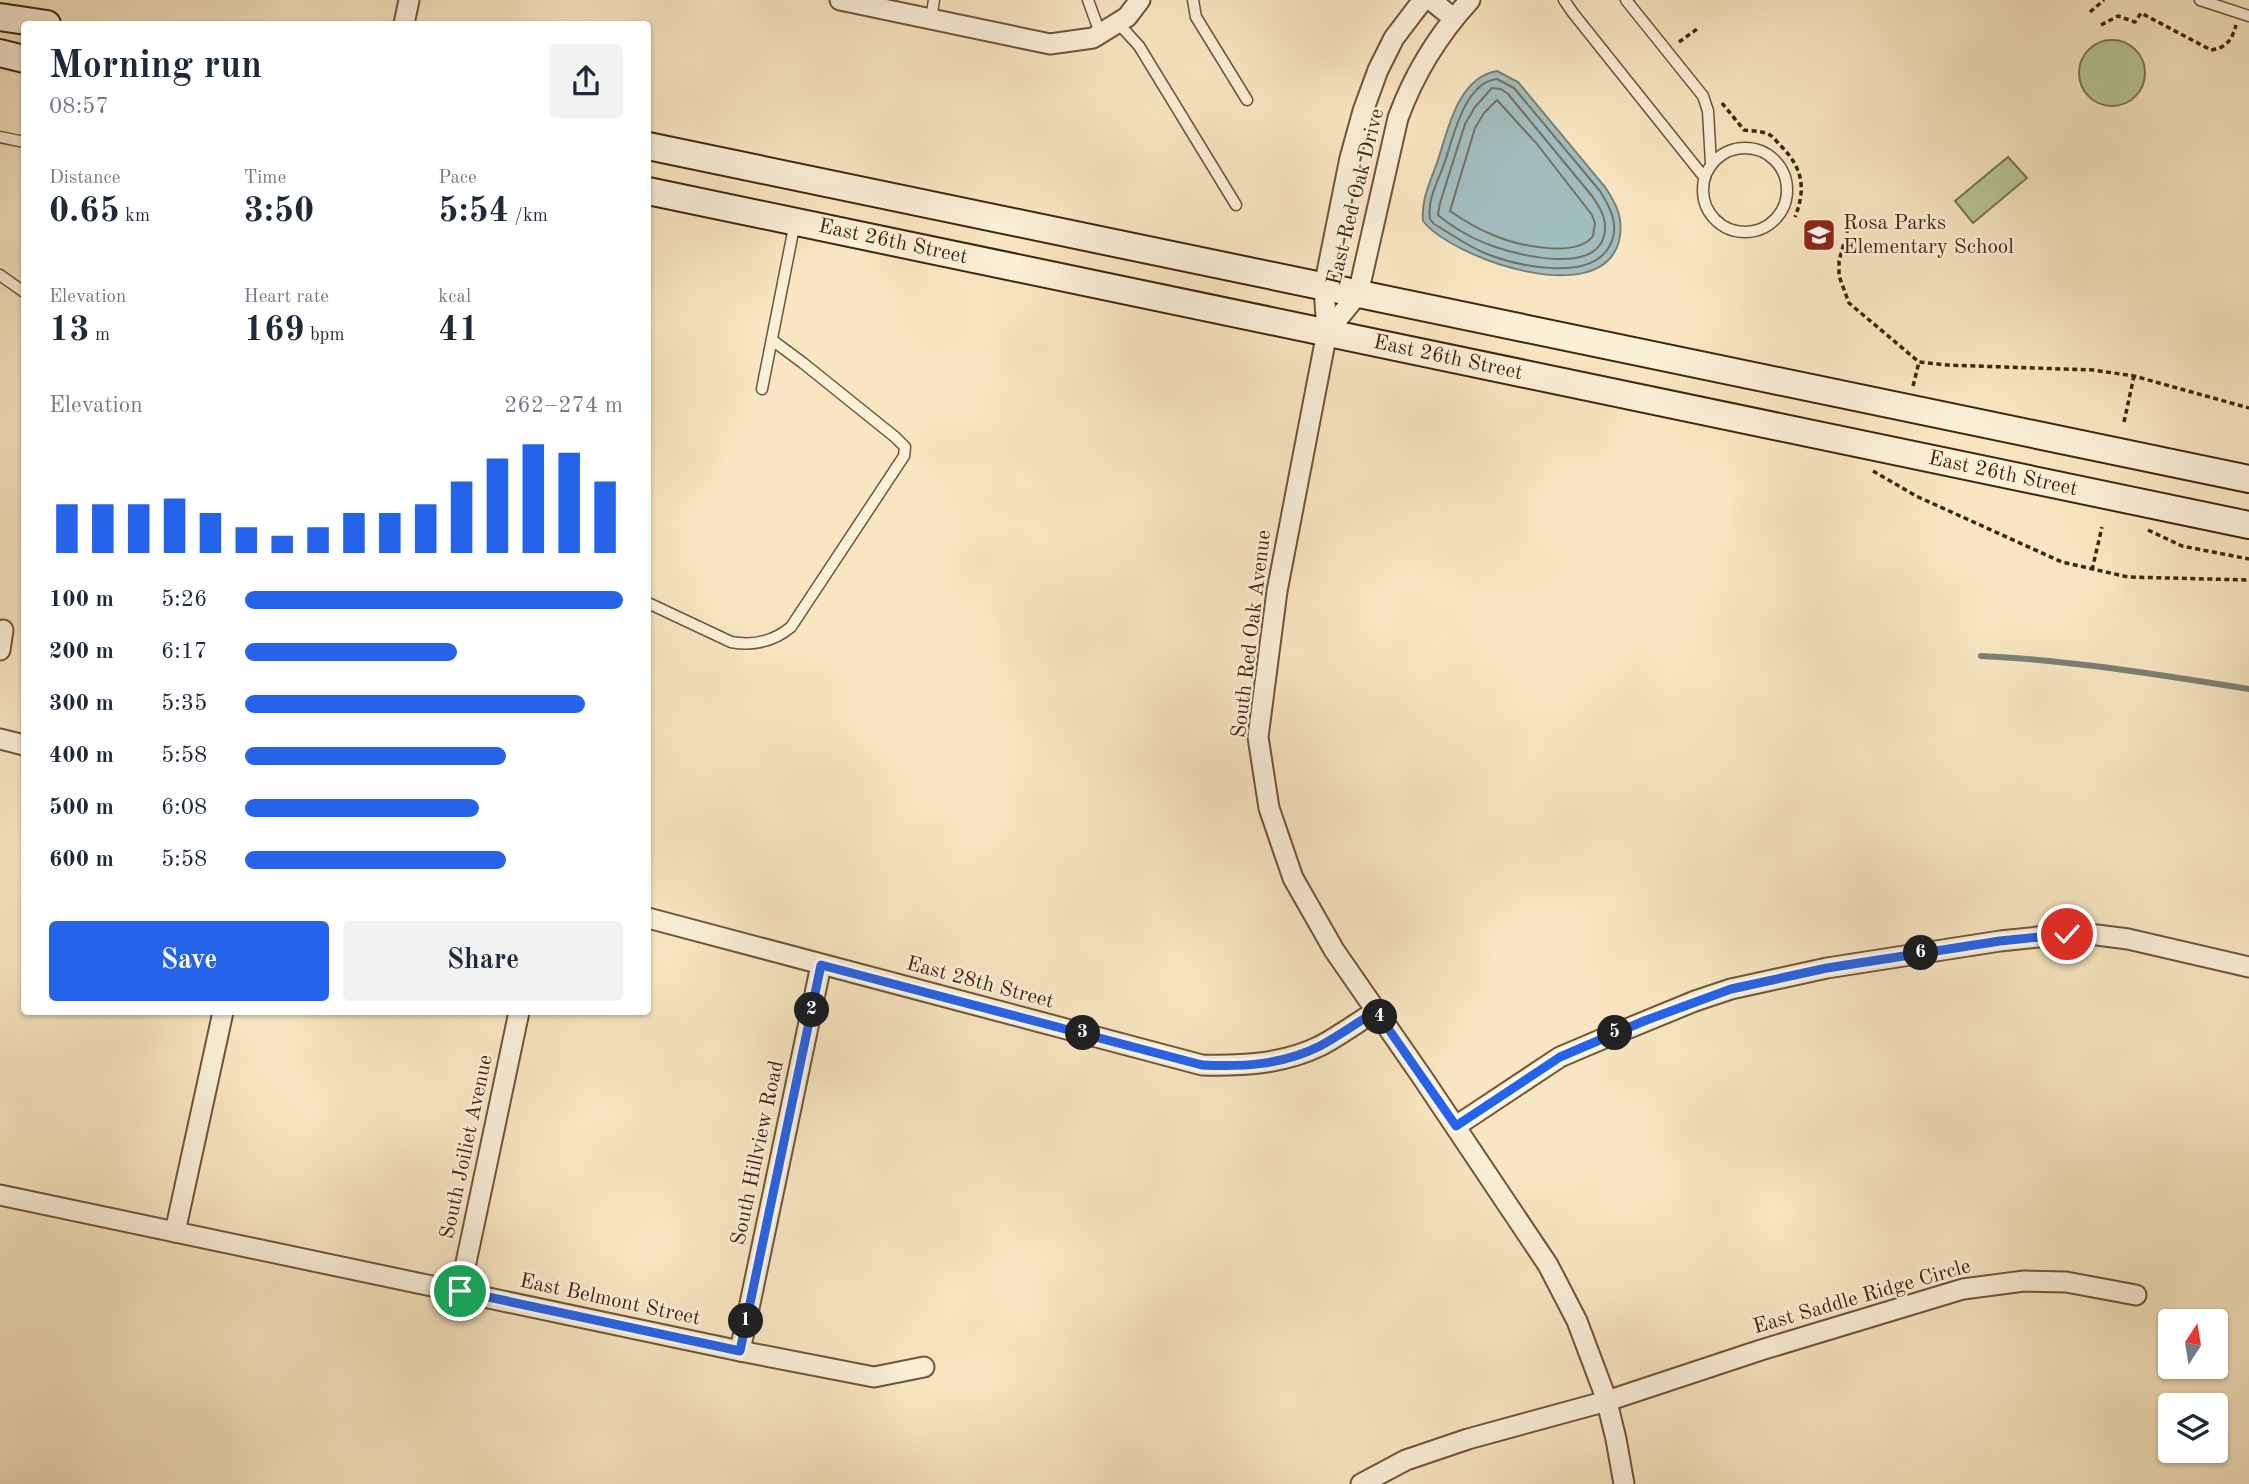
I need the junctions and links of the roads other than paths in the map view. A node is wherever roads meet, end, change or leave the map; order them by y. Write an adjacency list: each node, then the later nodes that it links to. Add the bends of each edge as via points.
1 (409, 0): 17 (street)
2 (840, 0): 12 (street)
3 (1088, 0): 19 (lane)
4 (1140, 0): 18 (street)
5 (1193, 0): 22 (lane, via 1196,18)
6 (1423, 0): 32 (street, East Red Oak Drive, via 1394,37 1363,111)
7 (1432, 0): 15 (street)
8 (1470, 0): 15 (street, East Red Oak Drive)
9 (1564, 0): 27 (lane)
10 (1626, 0): 26 (lane, via 1703,96)
11 (2200, 0): 13 (lane)
12 (932, 10): 19 (street, via 1050,44)
13 (2244, 14)
14 (0, 17): 16 (main road)
15 (1453, 18): 34 (street, East Red Oak Drive, via 1417,73 1398,118)
16 (27, 21)
17 (405, 21)
18 (1118, 23): 19 (street); 29 (lane, via 1139,46)
19 (1100, 33)
20 (0, 53): 21 (main road)
21 (21, 58)
22 (1247, 100)
23 (0, 137): 24 (lane)
24 (21, 141)
25 (651, 147): 32 (main road, East 26th Street)
26 (1711, 164): 27 (lane); 27 (lane, via 1734,149 1748,147 1773,158 1782,169 1787,189 1783,209 1763,228 1749,232 1729,228 1712,217 1705,204)
27 (1704, 177)
28 (651, 192): 30 (main road, East 26th Street)
29 (1236, 205)
30 (795, 222): 35 (main road, East 26th Street); 36 (lane)
31 (0, 275): 33 (lane)
32 (1324, 287): 34 (main road, East 26th Street); 35 (street, South Red Oak Avenue)
33 (21, 290)
34 (1358, 294): 35 (street, East Red Oak Drive); 38 (main road, East 26th Street)
35 (1327, 332): 39 (main road, East 26th Street); 48 (street, South Red Oak Avenue, via 1277,591 1258,737 1269,808 1293,877 1334,950)
36 (772, 340): 37 (lane); 40 (lane, via 895,437 905,447 904,456 781,636 764,642 731,642)
37 (762, 389)
38 (2249, 479)
39 (2249, 525)
40 (651, 604)
41 (3, 630): 42 (street)
42 (0, 650)
43 (0, 738): 44 (street)
44 (21, 745)
45 (651, 919): 46 (street, East 28th Street)
46 (821, 965): 48 (street, East 28th Street, via 1202,1065 1241,1066 1292,1057 1320,1046); 56 (street, South Hillview Road)
47 (2249, 967): 51 (street, via 2128,939 2067,934 1827,968 1731,989 1611,1035 1560,1057)
48 (1376, 1011): 51 (street, South Red Oak Avenue)
49 (222, 1015): 53 (street)
50 (518, 1015): 54 (street, South Joiliet Avenue)
51 (1456, 1126): 58 (street, South Red Oak Avenue, via 1548,1265 1577,1321)
52 (0, 1195): 53 (street, East Belmont Street)
53 (175, 1232): 54 (street, East Belmont Street)
54 (460, 1291): 56 (street, East Belmont Street)
55 (2136, 1295): 58 (street, East Saddle Ridge Circle, via 2066,1282 2024,1281 1963,1289)
56 (740, 1351): 57 (street, East Belmont Street, via 874,1377)
57 (924, 1367)
58 (1607, 1401): 59 (street, East Saddle Ridge Circle, via 1468,1439 1406,1460); 60 (street, South Red Oak Avenue)
59 (1361, 1484)
60 (1624, 1484)

